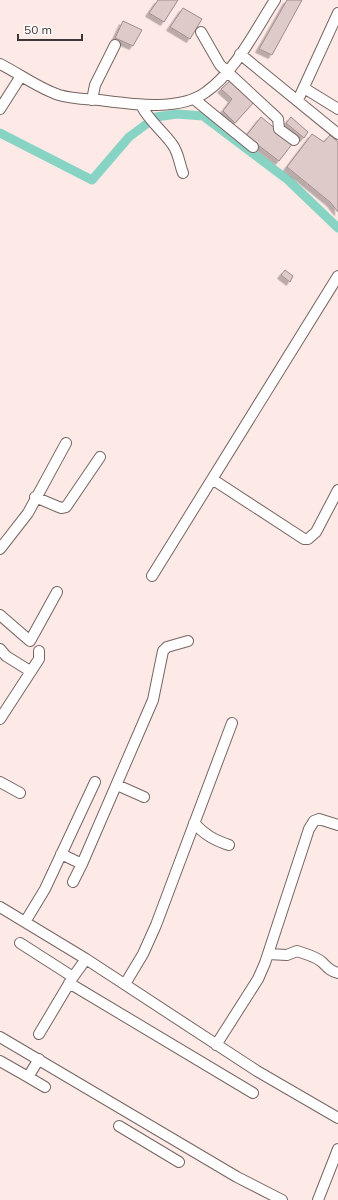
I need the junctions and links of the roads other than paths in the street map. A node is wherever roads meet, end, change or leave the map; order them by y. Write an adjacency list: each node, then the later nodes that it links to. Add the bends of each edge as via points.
1 (275, 0): 5 (street)
2 (338, 13): 9 (street)
3 (201, 32): 7 (street)
4 (115, 45): 11 (street, via 94,84)
5 (240, 54): 7 (street); 12 (street)
6 (0, 64): 8 (street)
7 (227, 72): 10 (street, via 206,92); 17 (street, via 276,117 279,129)
8 (21, 76): 11 (street, via 58,95); 14 (street)
9 (304, 88): 12 (street); 15 (street)
10 (194, 99): 13 (street); 18 (street)
11 (92, 100): 13 (street)
12 (298, 100): 16 (street)
13 (141, 105): 19 (street, via 150,121 172,144)
14 (0, 109)
15 (338, 109)
16 (338, 134)
17 (294, 140)
18 (253, 147)
19 (184, 173)
20 (338, 276): 23 (street)
21 (66, 443): 25 (street)
22 (100, 457): 25 (street, via 66,507 61,508)
23 (212, 479): 24 (street, via 304,539 308,539 316,532); 27 (street)
24 (338, 490)
25 (35, 497): 26 (street, via 28,513)
26 (0, 549)
27 (152, 576)
28 (57, 592): 29 (street, via 30,641)
29 (0, 615)
30 (188, 641): 38 (street, via 167,647 163,651 153,700)
31 (0, 649): 33 (street, via 6,656)
32 (39, 651): 33 (street, via 39,659)
33 (30, 671): 34 (street)
34 (0, 719)
35 (232, 723): 41 (street)
36 (0, 782): 39 (street)
37 (95, 782): 44 (street)
38 (117, 785): 40 (street); 45 (street)
39 (20, 793)
40 (144, 797)
41 (194, 823): 43 (street, via 214,840); 54 (street, via 156,925)
42 (338, 825): 50 (street, via 318,819 309,829)
43 (229, 845)
44 (62, 854): 45 (street); 48 (street)
45 (82, 864): 46 (street)
46 (73, 882)
47 (0, 907): 48 (street)
48 (25, 922): 51 (street)
49 (20, 944): 53 (street)
50 (268, 954): 52 (street, via 287,955 297,951 313,956 328,969); 57 (street, via 258,979)
51 (86, 959): 53 (street); 54 (street)
52 (338, 973)
53 (71, 980): 55 (street); 62 (street)
54 (125, 984): 57 (street)
55 (39, 1034)
56 (0, 1037): 58 (street)
57 (216, 1045): 63 (street)
58 (39, 1059): 60 (street); 64 (street)
59 (0, 1061): 60 (street)
60 (28, 1077): 61 (street)
61 (45, 1087)
62 (253, 1093)
63 (338, 1118)
64 (142, 1120): 66 (street); 67 (street)
65 (119, 1126): 66 (street)
66 (133, 1135): 69 (street)
67 (174, 1138): 69 (street); 71 (street, via 237,1177)
68 (338, 1149): 72 (street)
69 (165, 1153): 70 (street)
70 (179, 1162)
71 (282, 1200)
72 (318, 1200)

